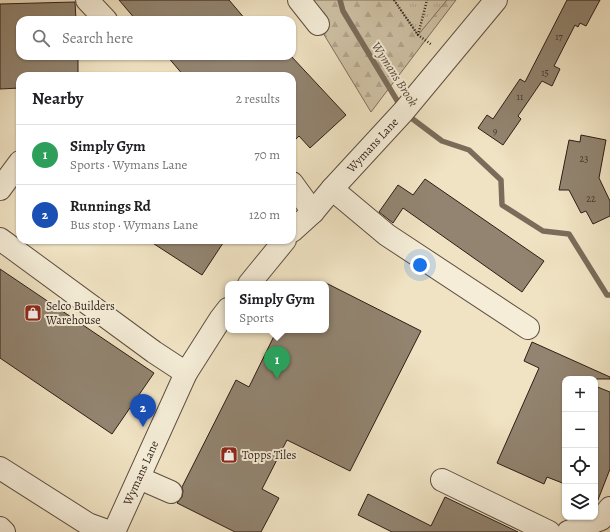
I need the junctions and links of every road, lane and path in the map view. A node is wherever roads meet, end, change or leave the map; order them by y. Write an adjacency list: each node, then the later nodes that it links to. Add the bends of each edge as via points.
1 (87, 0): 6 (street)
2 (299, 0): 7 (street)
3 (394, 0): 8 (path)
4 (427, 0): 8 (path)
5 (496, 0): 9 (street, Wymans Lane)
6 (102, 16)
7 (318, 24)
8 (418, 36): 9 (path)
9 (448, 57): 13 (street, Wymans Lane, via 403,112)
10 (16, 167): 11 (street)
11 (0, 189)
12 (296, 189): 14 (street)
13 (332, 189): 14 (street, Wymans Lane); 20 (street, via 387,235)
14 (313, 212): 15 (street, Wymans Lane)
15 (296, 227)
16 (0, 239): 21 (street)
17 (282, 244): 18 (street)
18 (251, 281)
19 (225, 313): 21 (street, Wymans Lane)
20 (528, 328)
21 (186, 373): 23 (street, Wymans Lane)
22 (0, 468): 29 (street, via 88,524)
23 (139, 478): 25 (street); 30 (street, Wymans Lane)
24 (442, 480): 31 (street)
25 (171, 492)
26 (610, 508): 32 (street, via 601,519)
27 (0, 528): 28 (street)
28 (4, 532)
29 (110, 532)
30 (114, 532)
31 (549, 532)
32 (568, 532)

